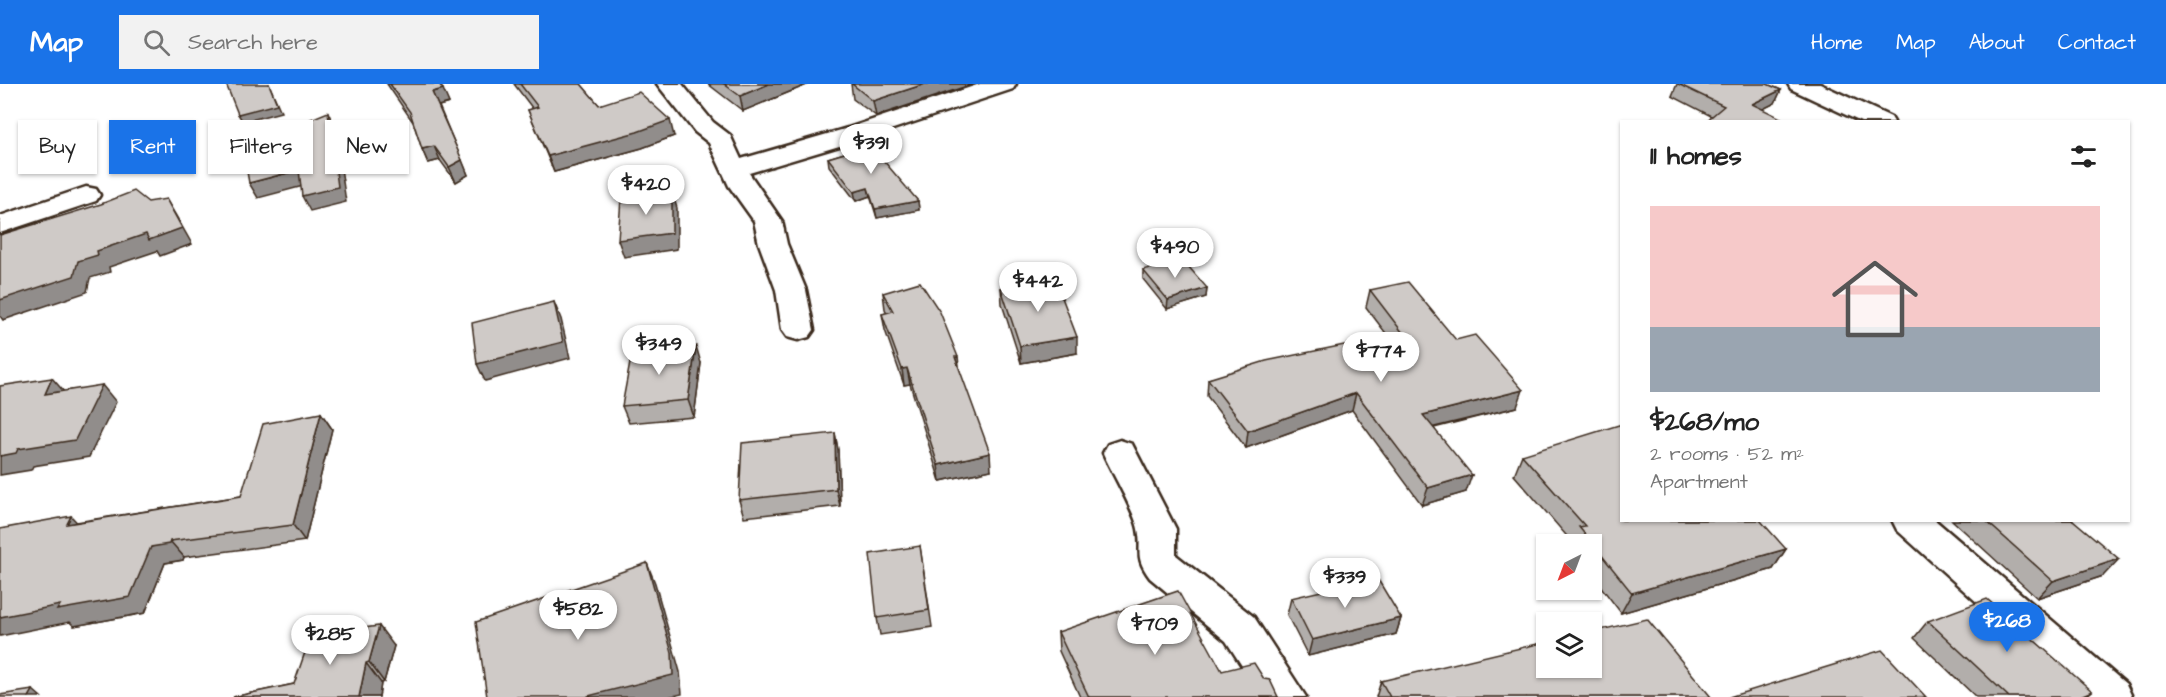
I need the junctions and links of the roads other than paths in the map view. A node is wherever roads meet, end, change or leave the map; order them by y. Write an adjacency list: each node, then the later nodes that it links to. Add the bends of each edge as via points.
1 (669, 84): 5 (street, via 704,127 721,140)
2 (1004, 84): 5 (street)
3 (1800, 84): 4 (street)
4 (1878, 120)
5 (735, 169): 8 (street, via 768,221 791,290)
6 (86, 195): 7 (street)
7 (0, 225)
8 (798, 330)
9 (1120, 453): 11 (street, via 1157,529 1157,559 1239,630)
10 (1912, 522): 12 (street)
11 (1285, 697)
12 (2111, 697)

